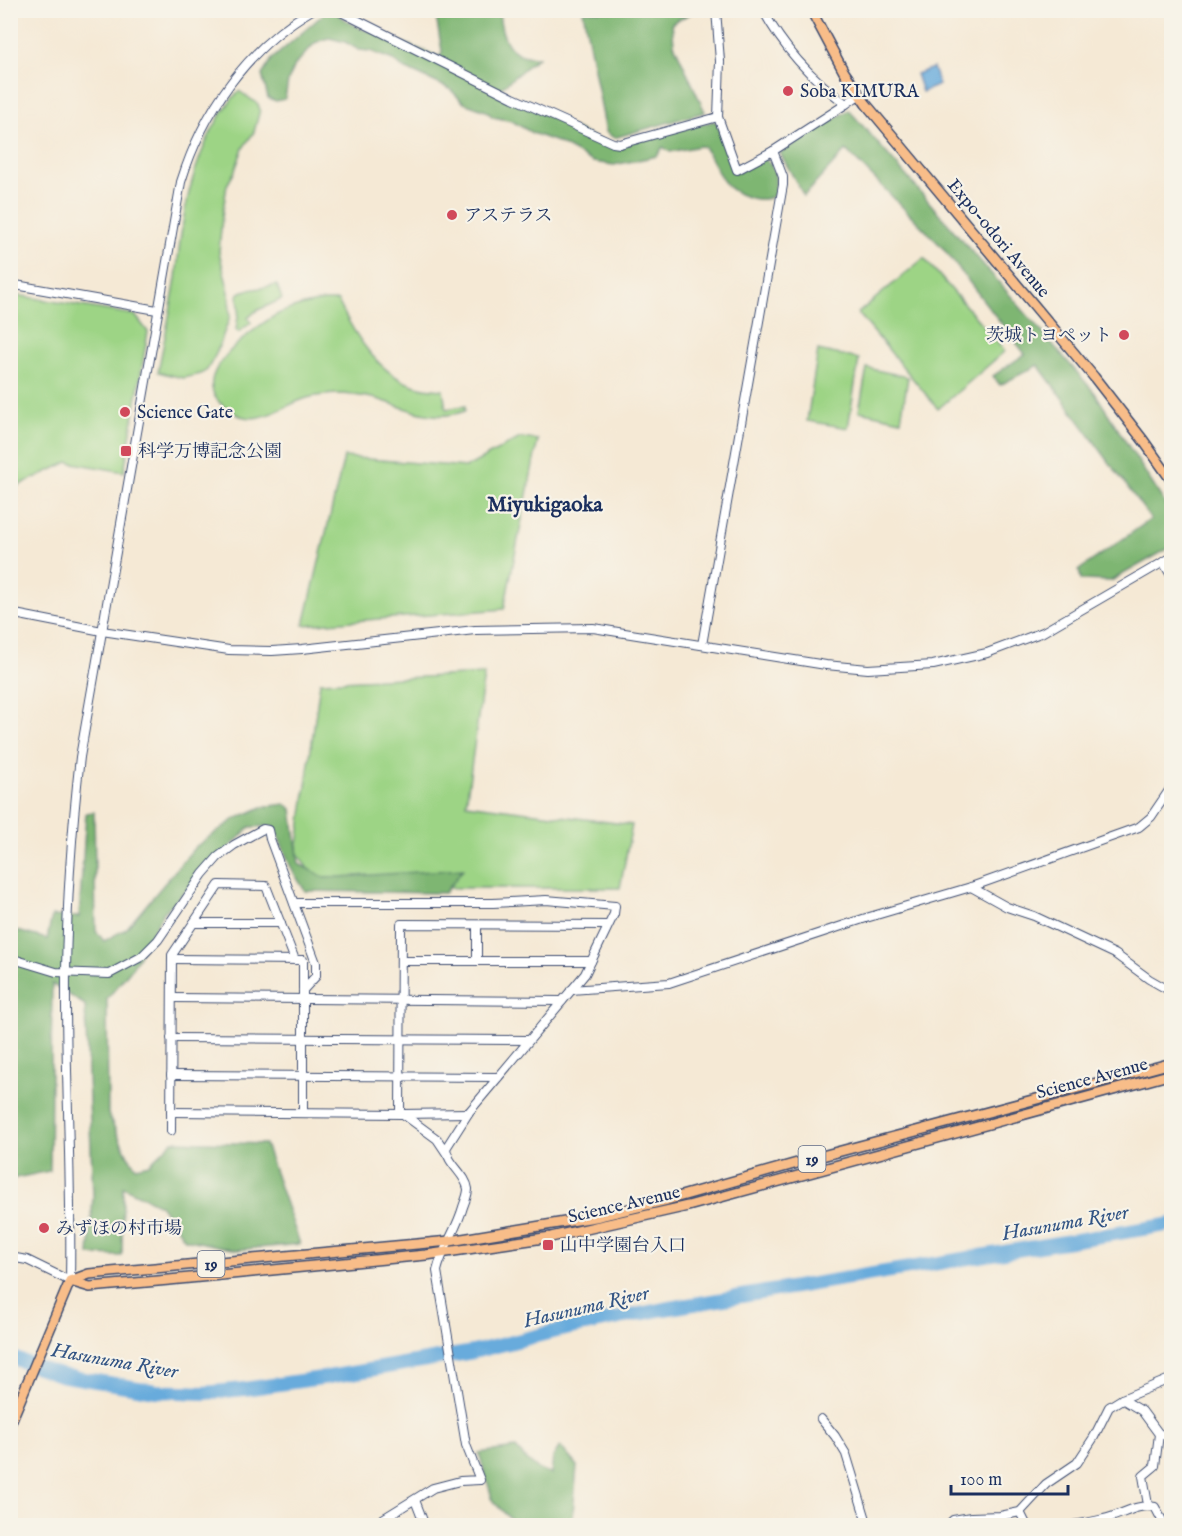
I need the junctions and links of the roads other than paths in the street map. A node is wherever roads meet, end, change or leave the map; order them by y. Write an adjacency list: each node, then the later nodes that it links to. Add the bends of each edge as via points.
1 (312, 10): 11 (street, via 272,38 253,57 208,117 181,182)
2 (337, 10): 8 (street, via 613,143)
3 (716, 10): 8 (street, via 720,61)
4 (764, 10): 7 (street, via 808,72)
5 (811, 10): 6 (main road, Expo-odori Avenue)
6 (859, 95): 7 (street); 12 (main road, Expo-odori Avenue, via 1094,377)
7 (846, 104): 9 (street)
8 (718, 117): 9 (street, via 737,170)
9 (773, 151): 18 (street, via 783,184)
10 (10, 284): 11 (street)
11 (158, 310): 17 (street)
12 (1172, 481)
13 (1172, 557): 14 (street)
14 (1163, 562): 15 (street); 18 (street, via 1043,632 987,653 933,665 868,669)
15 (1172, 577)
16 (10, 614): 17 (street)
17 (102, 631): 18 (street, via 229,650 292,649 475,630 541,628 593,628); 32 (street, via 75,804)
18 (702, 645)
19 (1172, 786): 20 (street, via 1151,817 1139,827)
20 (971, 887): 34 (street, via 669,983); 35 (street, via 1115,954)
21 (294, 903): 25 (street, via 546,900 615,906); 32 (street, via 268,830 263,829 219,857 141,957 109,974); 33 (street, via 317,969 314,979)
22 (194, 923): 23 (street); 23 (street, via 219,885 266,886); 27 (street)
23 (281, 923): 28 (street)
24 (477, 925): 25 (street); 29 (street, via 401,924); 30 (street)
25 (608, 925): 31 (street)
26 (10, 957): 32 (street)
27 (172, 959): 28 (street); 36 (street)
28 (295, 960): 33 (street, via 303,960)
29 (401, 961): 30 (street); 38 (street)
30 (477, 961): 31 (street)
31 (591, 961): 34 (street)
32 (66, 973): 59 (street)
33 (303, 990): 37 (street)
34 (571, 990): 39 (street)
35 (1172, 992)
36 (172, 998): 37 (street); 40 (street)
37 (303, 999): 38 (street); 41 (street)
38 (401, 1000): 39 (street); 42 (street)
39 (562, 1001): 43 (street)
40 (171, 1038): 41 (street); 46 (street)
41 (303, 1039): 42 (street); 47 (street)
42 (401, 1040): 43 (street); 48 (street)
43 (527, 1040): 49 (street)
44 (1172, 1063): 56 (main road, Science Avenue / 19, via 656,1203 583,1220)
45 (1172, 1074): 57 (main road, Science Avenue / 19, via 688,1206 551,1238)
46 (171, 1075): 47 (street); 50 (street)
47 (303, 1076): 48 (street); 51 (street)
48 (400, 1076): 49 (street); 53 (street)
49 (498, 1077): 52 (street)
50 (171, 1112): 51 (street); 54 (street)
51 (303, 1113): 53 (street)
52 (468, 1113): 53 (street); 55 (street, via 446,1148)
53 (402, 1114): 55 (street, via 437,1138)
54 (171, 1131)
55 (447, 1154): 56 (street, via 468,1192)
56 (450, 1241): 57 (street); 59 (main road, Science Avenue / 19, via 89,1274)
57 (443, 1253): 59 (main road, Science Avenue / 19, via 90,1287); 66 (street, via 437,1271 449,1348 466,1445 480,1480 433,1488)
58 (10, 1257): 59 (street, via 27,1260)
59 (70, 1281): 63 (main road)
60 (1172, 1378): 61 (street)
61 (1122, 1399): 64 (street, via 1143,1411); 68 (street, via 1109,1407 1077,1463 1046,1484)
62 (821, 1419): 71 (street, via 846,1455)
63 (10, 1424)
64 (1159, 1434): 65 (street); 67 (street, via 1155,1466 1143,1476)
65 (1172, 1437)
66 (415, 1500): 69 (street); 70 (street)
67 (1148, 1505): 74 (street, via 1106,1519); 75 (street, via 1155,1507)
68 (1020, 1512): 72 (street, via 971,1517); 73 (street)
69 (366, 1526)
70 (425, 1526)
71 (868, 1526)
72 (947, 1526)
73 (1027, 1526)
74 (1066, 1526)
75 (1165, 1526)

